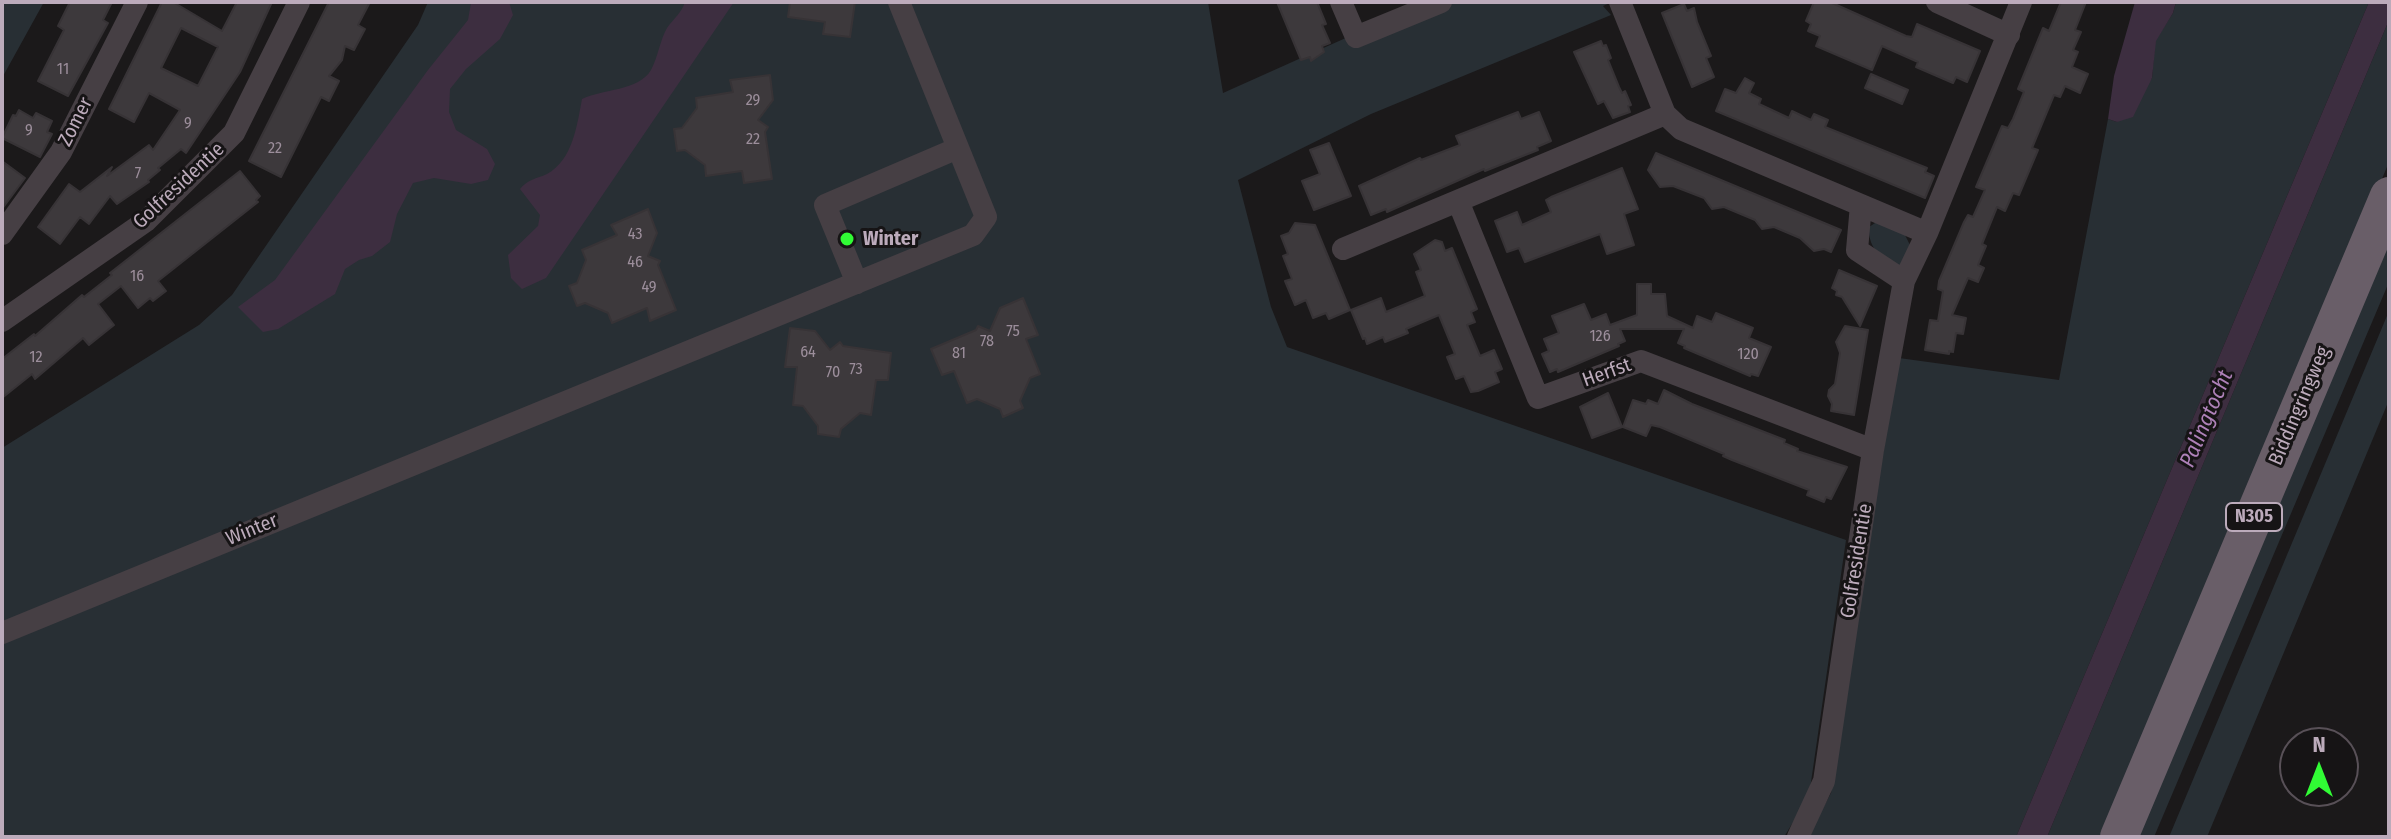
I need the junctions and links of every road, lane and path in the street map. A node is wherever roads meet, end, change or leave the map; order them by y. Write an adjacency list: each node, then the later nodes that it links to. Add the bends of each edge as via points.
1 (137, 2): 16 (street, Zomer, via 61,152)
2 (299, 2): 20 (street, Golfresidentie, via 234,133 146,221)
3 (899, 2): 11 (street, Winter)
4 (1341, 2): 5 (street, via 1356,37)
5 (1441, 2)
6 (1620, 2): 10 (street)
7 (1937, 2): 9 (street)
8 (2021, 2): 9 (street)
9 (2009, 35): 15 (street)
10 (1665, 114): 13 (street); 14 (street, via 1681,129)
11 (958, 148): 19 (street, Winter, via 986,217 973,235); 19 (street, via 825,205)
12 (2389, 196): 24 (highway, Biddingringweg / N305)
13 (1458, 201): 17 (street); 21 (street, Herfst, via 1538,398 1641,361)
14 (1861, 205): 15 (street); 18 (street, via 1857,250)
15 (1927, 233): 18 (street, Golfresidentie)
16 (2, 234)
17 (1343, 249)
18 (1904, 281): 21 (street, Golfresidentie)
19 (857, 283): 22 (street, Winter)
20 (2, 321)
21 (1873, 450): 23 (street, Golfresidentie, via 1824,781)
22 (2, 633)
23 (1798, 837)
24 (2119, 837)

